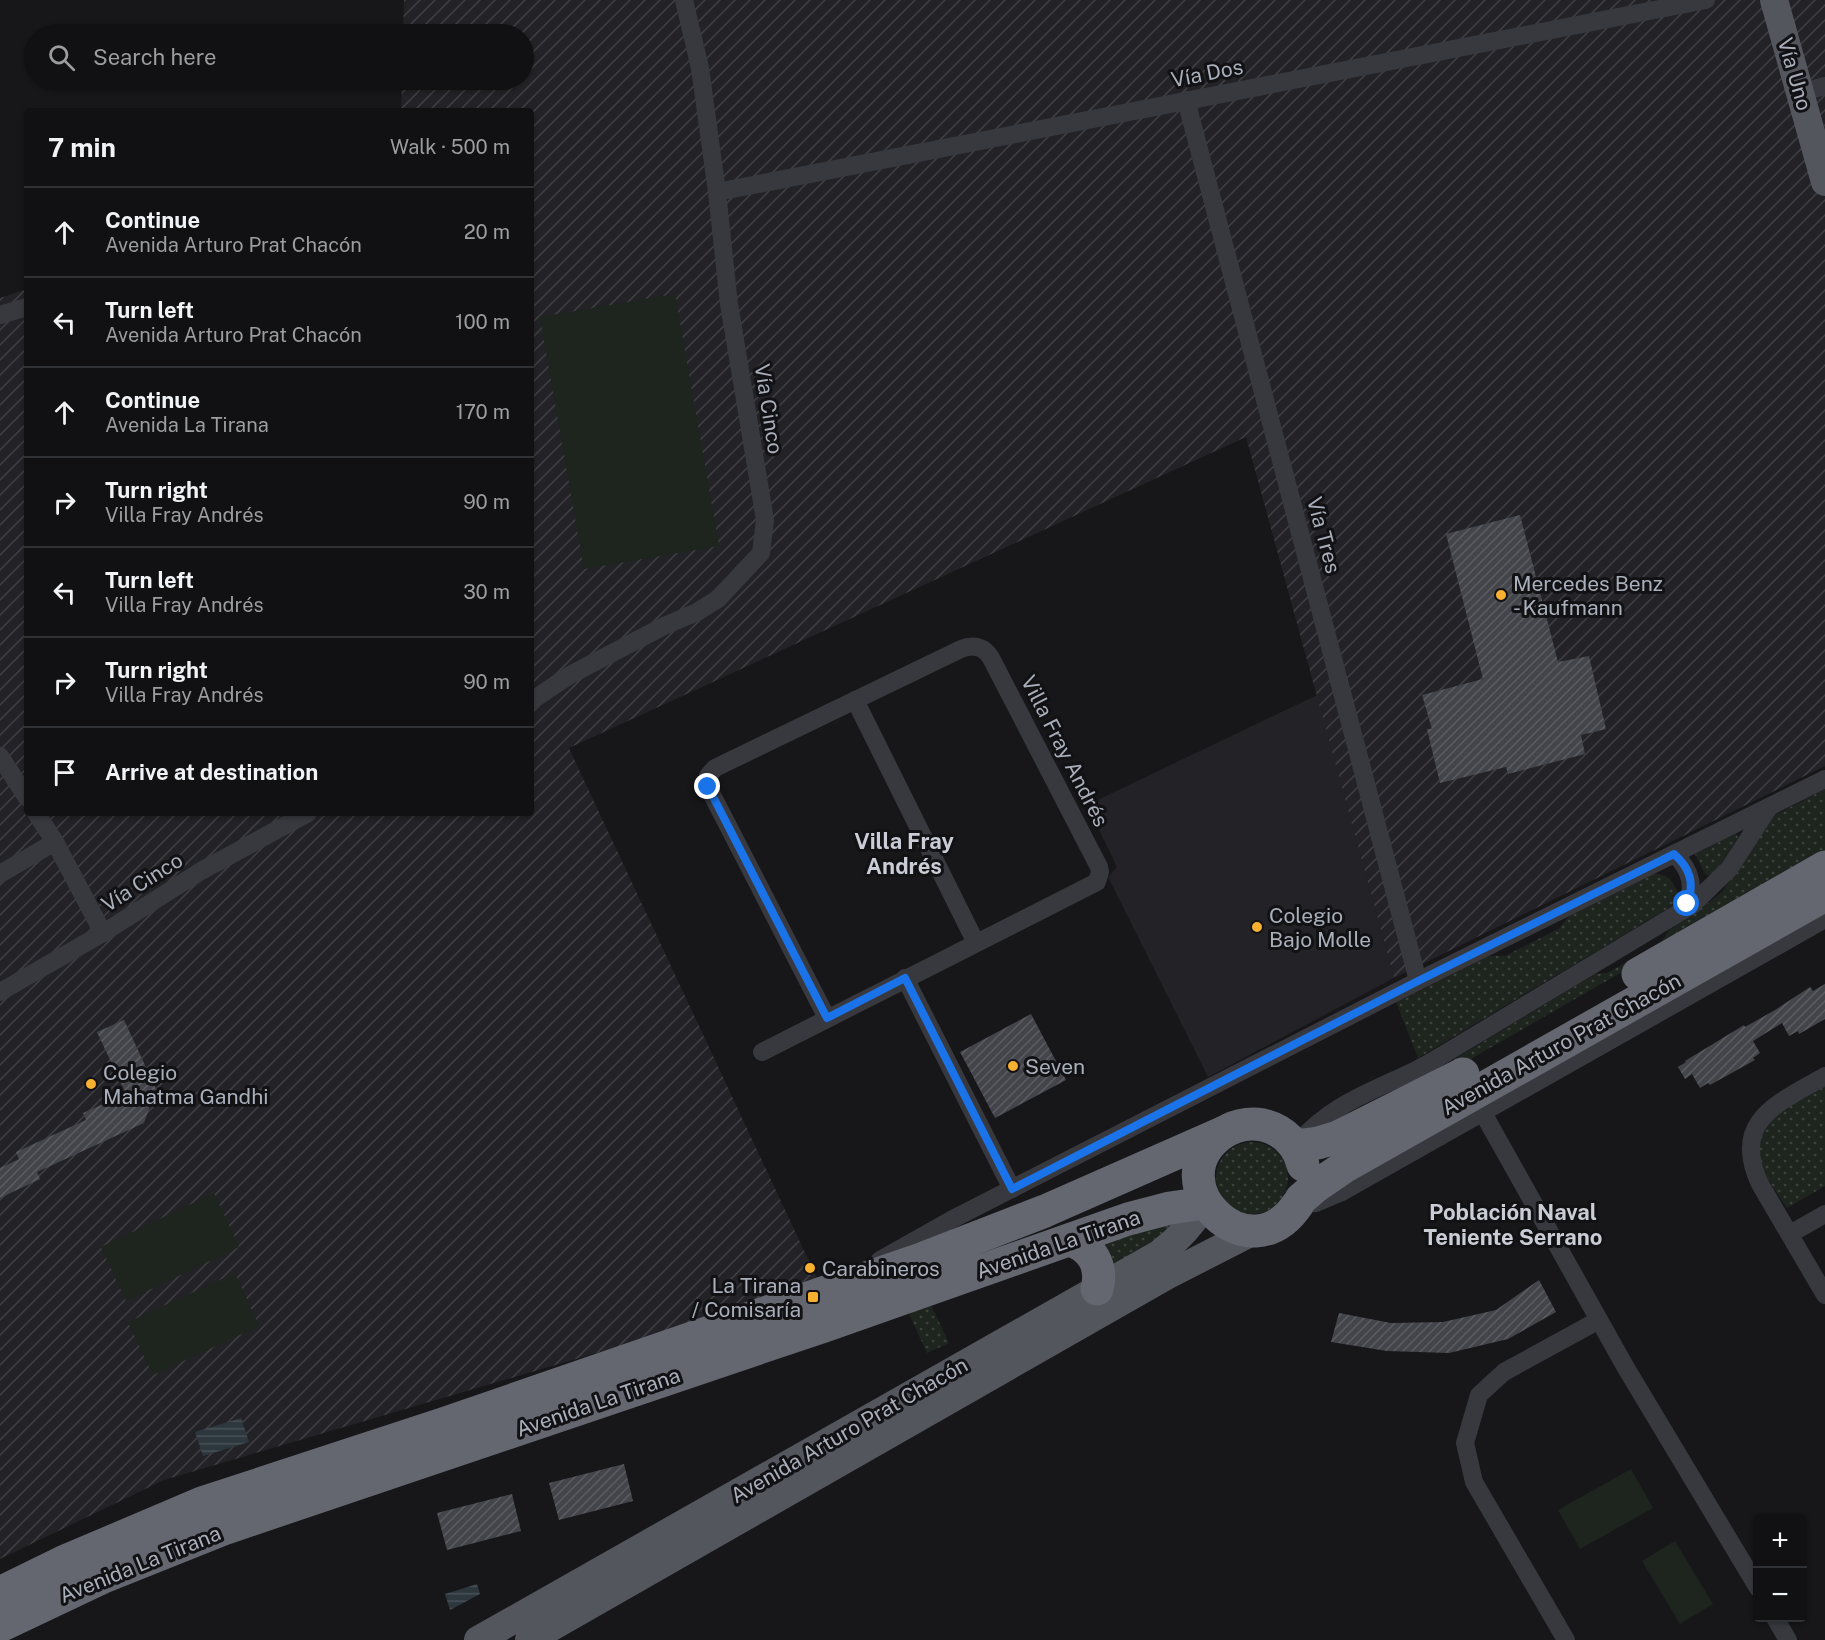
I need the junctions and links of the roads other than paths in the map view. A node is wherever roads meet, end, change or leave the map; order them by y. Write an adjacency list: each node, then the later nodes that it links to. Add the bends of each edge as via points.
1 (684, 0): 7 (street, Vía Cinco, via 700,68)
2 (1706, 0): 5 (street, Vía Dos)
3 (1774, 0): 4 (main road, Vía Uno)
4 (1812, 89): 6 (main road, Vía Uno)
5 (1186, 100): 7 (street, Vía Dos); 28 (street, Vía Tres)
6 (1825, 182)
7 (717, 192): 10 (street, Vía Cinco, via 729,304 765,520 760,553 718,599 570,675)
8 (24, 308): 9 (street)
9 (0, 315)
10 (534, 699)
11 (855, 700): 26 (street); 26 (street, Villa Fray Andrés, via 967,646 984,650 1099,867 1099,877 1092,886); 30 (street, Villa Fray Andrés, via 715,768 707,782)
12 (0, 756): 14 (street)
13 (1825, 778): 15 (street)
14 (24, 793)
15 (1770, 806): 19 (street); 23 (street, via 1729,869)
16 (38, 816): 18 (street)
17 (302, 816): 25 (street, Vía Cinco, via 201,871)
18 (55, 842): 21 (street); 25 (street)
19 (1674, 854): 23 (street, via 1686,867 1691,885 1691,895); 28 (street)
20 (1825, 867): 35 (highway, Avenida Arturo Prat Chacón, via 1440,1087 1338,1137)
21 (0, 874)
22 (1825, 895): 37 (highway, Avenida Arturo Prat Chacón, via 1344,1167)
23 (1682, 912): 35 (street, via 1426,1065 1332,1111)
24 (1825, 919): 33 (street, Avenida Arturo Prat Chacón)
25 (103, 933): 29 (street, Vía Cinco)
26 (976, 943): 27 (street, Villa Fray Andrés)
27 (905, 978): 30 (street, Villa Fray Andrés); 36 (street)
28 (1418, 981): 36 (street, Avenida La Tirana)
29 (0, 992)
30 (827, 1018): 31 (street, Villa Fray Andrés)
31 (762, 1052)
32 (1825, 1076): 41 (street, via 1767,1111 1755,1126 1750,1142 1755,1173)
33 (1483, 1113): 37 (street, Avenida Arturo Prat Chacón, via 1334,1197 1316,1203); 46 (street)
34 (1222, 1133): 35 (highway, via 1242,1125 1265,1126 1278,1131); 38 (highway, via 1209,1145 1201,1161 1199,1178); 44 (highway, Avenida La Tirana, via 985,1236)
35 (1295, 1146): 37 (highway, via 1305,1172)
36 (1012, 1189): 44 (street, Avenida La Tirana)
37 (1299, 1201): 40 (highway, Avenida Arturo Prat Chacón, via 1289,1216 1276,1225)
38 (1205, 1203): 40 (highway, via 1226,1224); 42 (highway, Avenida La Tirana, via 1152,1212); 43 (main road, Avenida Arturo Prat Chacón, via 1173,1244)
39 (1825, 1214): 41 (street)
40 (1254, 1231): 52 (main road, Avenida Arturo Prat Chacón, via 1166,1276)
41 (1790, 1234): 45 (street)
42 (1070, 1240): 43 (highway, via 1084,1246 1095,1259); 50 (highway, Avenida La Tirana, via 226,1528 101,1578)
43 (1097, 1289): 51 (main road, Avenida Arturo Prat Chacón)
44 (821, 1294): 48 (highway, Avenida La Tirana, via 202,1503)
45 (1825, 1295)
46 (1599, 1320): 47 (street); 53 (street, via 1496,1379 1479,1395 1465,1443 1474,1482)
47 (1753, 1580)
48 (0, 1593)
49 (1778, 1622): 54 (street)
50 (0, 1626)
51 (478, 1640)
52 (530, 1640)
53 (1566, 1640)
54 (1788, 1640)

